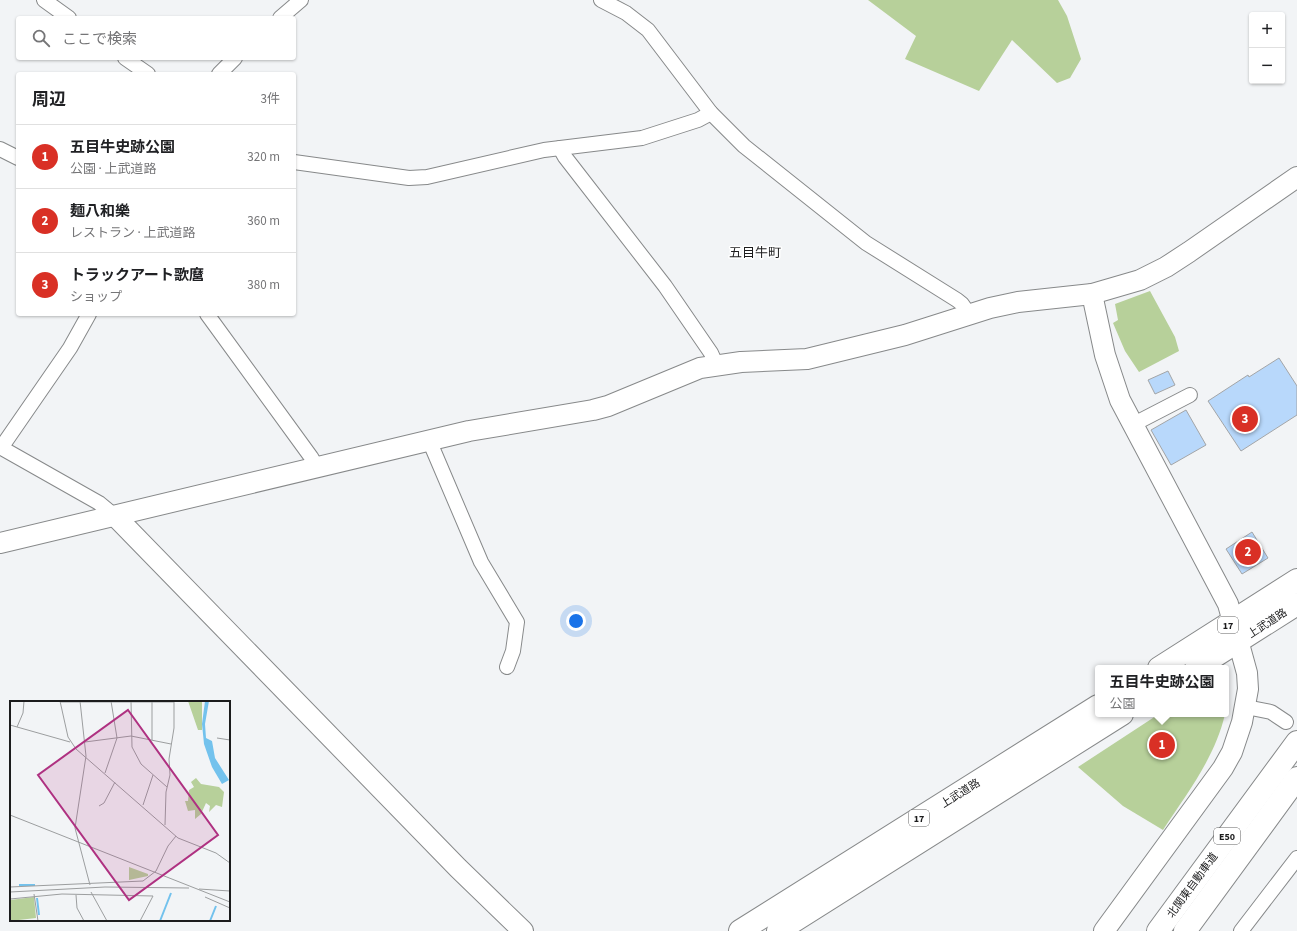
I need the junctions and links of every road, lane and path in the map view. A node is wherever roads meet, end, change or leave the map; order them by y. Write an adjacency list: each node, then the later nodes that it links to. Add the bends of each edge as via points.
1 (44, 0): 4 (street)
2 (301, 0): 5 (street)
3 (602, 0): 10 (street, via 626,13 648,30)
4 (66, 16)
5 (282, 16)
6 (128, 60): 8 (street)
7 (233, 60): 9 (street)
8 (145, 72)
9 (221, 72)
10 (710, 113): 11 (street, via 698,120 642,138); 17 (street, via 744,146 838,222 893,261 957,300)
11 (560, 148): 14 (street, via 409,178); 20 (street, via 665,286)
12 (0, 149): 13 (street)
13 (16, 157)
14 (296, 162)
15 (1297, 177): 16 (street, via 1166,267 1140,280)
16 (1092, 294): 17 (street, via 1018,302); 22 (street, via 1105,355 1120,400)
17 (969, 314): 20 (street, via 906,335 839,353 807,359)
18 (88, 316): 24 (street, via 70,348)
19 (208, 316): 25 (street, via 312,456)
20 (716, 364): 23 (street, via 686,372 593,410)
21 (1190, 395): 22 (street)
22 (1132, 425): 30 (street, via 1228,604)
23 (429, 440): 25 (street); 33 (street, via 481,562 516,622 513,651)
24 (1, 448): 26 (street, via 99,503)
25 (316, 466): 26 (street)
26 (116, 517): 27 (street); 41 (street, via 463,873)
27 (0, 543)
28 (1297, 580): 30 (highway, 上武道路 / 17)
29 (1297, 604): 30 (highway, 上武道路 / 17)
30 (1235, 632): 31 (highway, 上武道路 / 17); 32 (highway, 上武道路 / 17); 34 (street, via 1247,673)
31 (1165, 665)
32 (1199, 665)
33 (507, 667)
34 (1246, 707): 37 (street, via 1270,712); 44 (street, via 1238,738 1223,768)
35 (1095, 708): 42 (highway, 上武道路 / 17)
36 (1117, 717): 43 (highway, 上武道路 / 17)
37 (1286, 722)
38 (1297, 742): 45 (highway, 北関東自動車道 / E50)
39 (1297, 778): 46 (highway, 北関東自動車道 / E50)
40 (1297, 858): 47 (street)
41 (523, 931)
42 (740, 931)
43 (778, 931)
44 (1104, 931)
45 (1158, 931)
46 (1185, 931)
47 (1241, 931)

